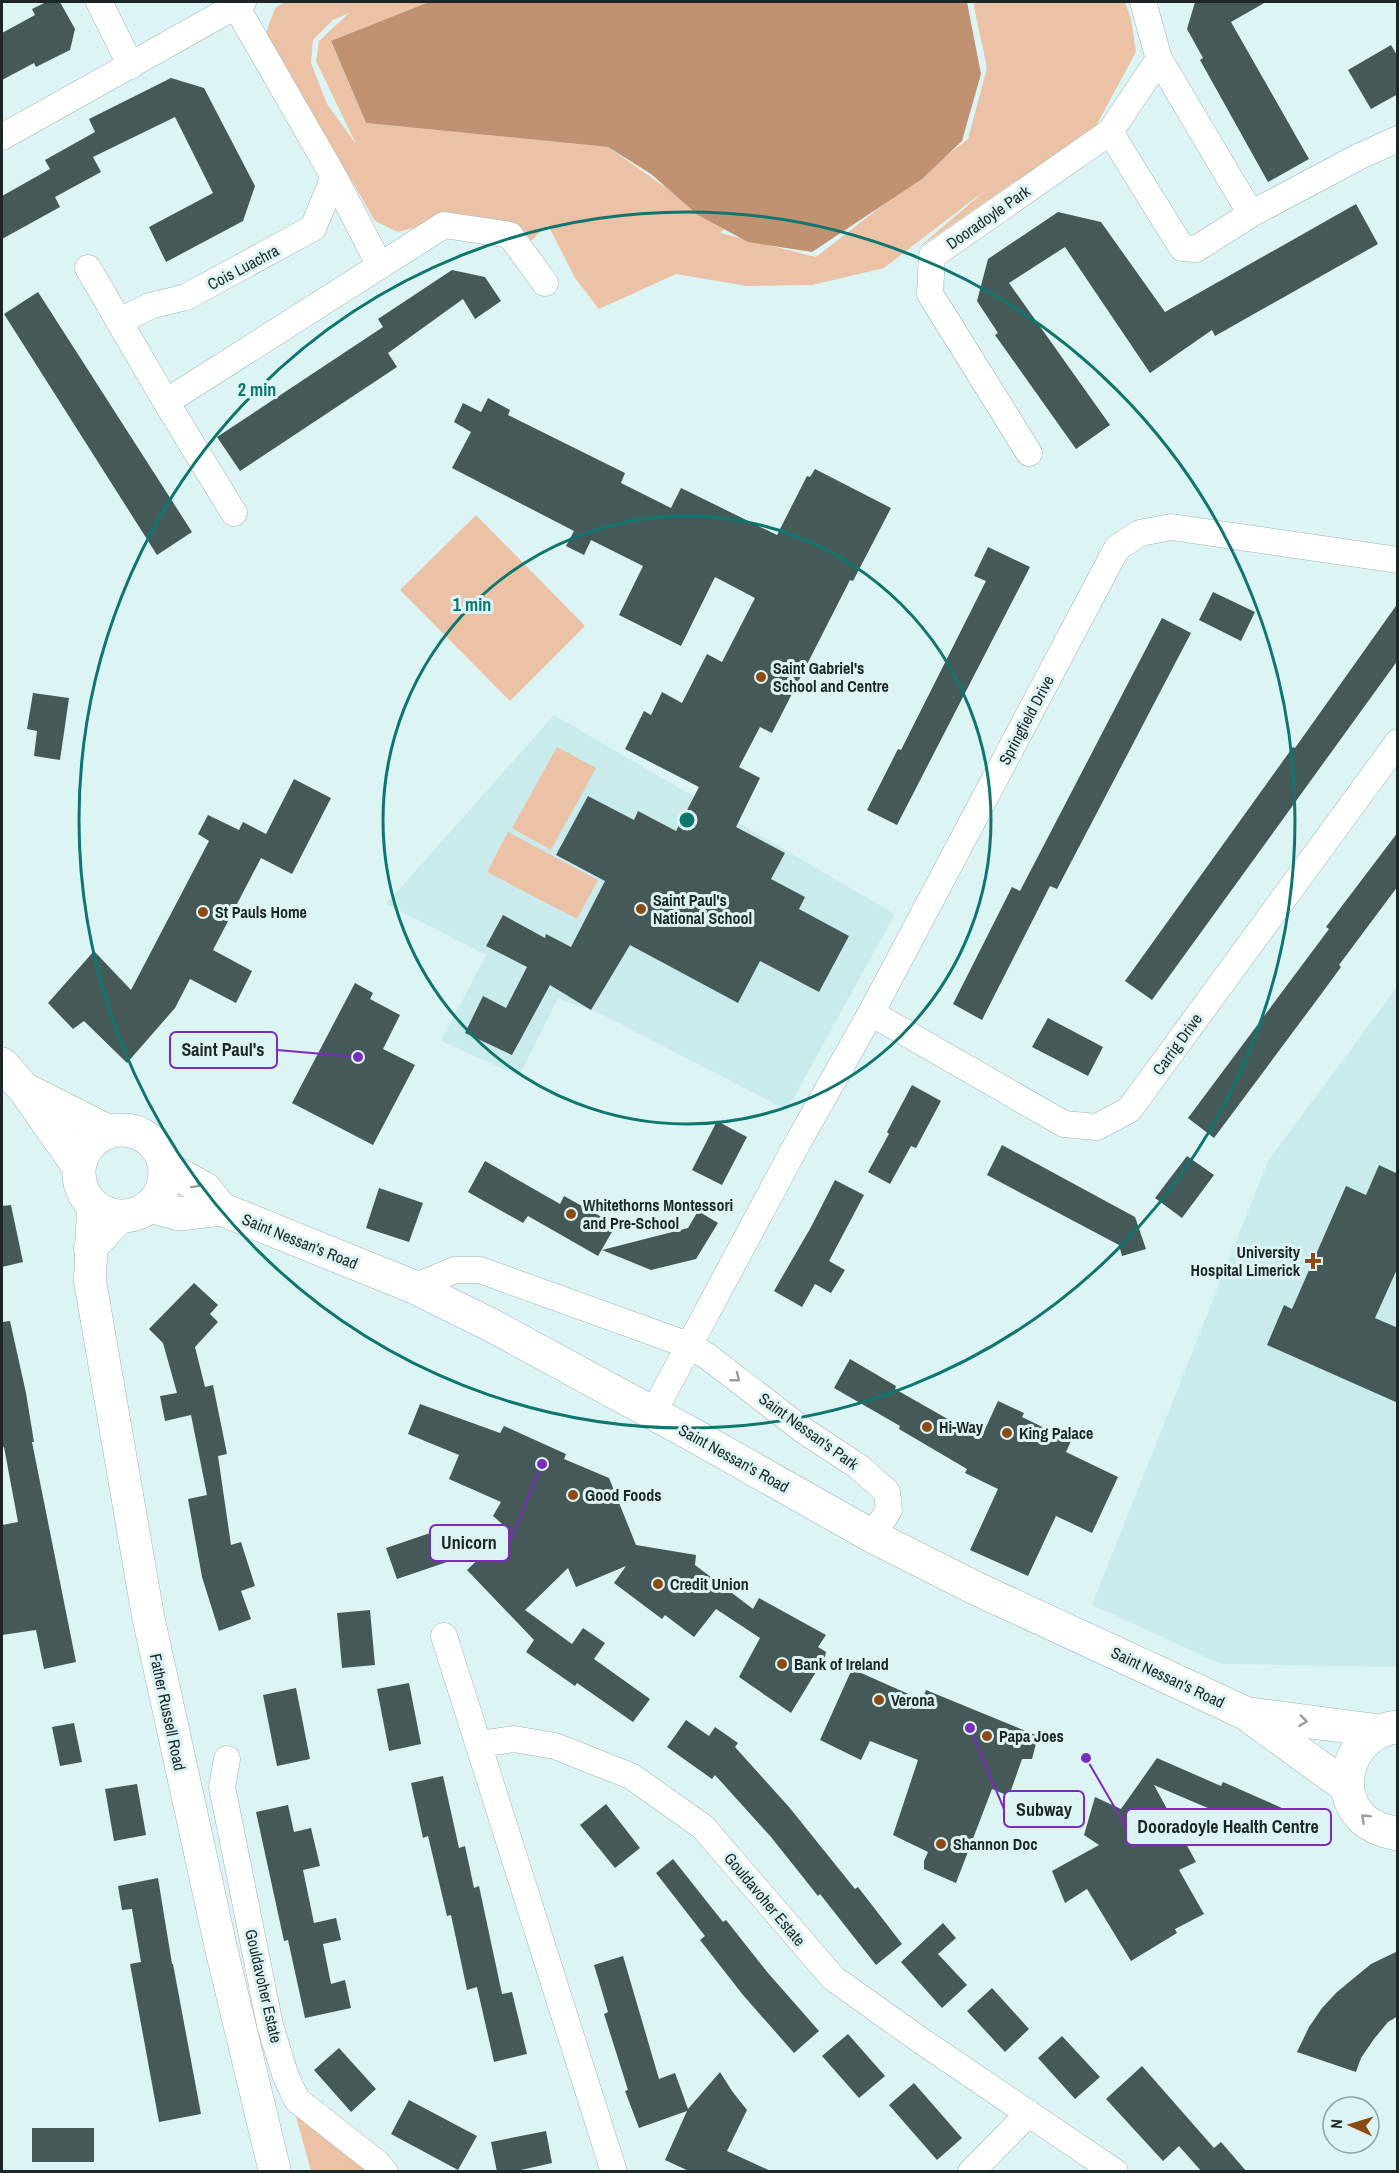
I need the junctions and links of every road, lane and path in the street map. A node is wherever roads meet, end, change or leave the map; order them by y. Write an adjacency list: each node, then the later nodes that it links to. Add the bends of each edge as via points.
1 (99, 2): 5 (street)
2 (1143, 2): 4 (street)
3 (239, 4): 5 (street); 9 (street)
4 (1159, 59): 6 (street, Dooradoyle Park); 10 (street)
5 (130, 66): 7 (street)
6 (1110, 132): 10 (street, via 1182,248 1196,249); 16 (street, Dooradoyle Park, via 932,256 930,294)
7 (2, 137)
8 (1398, 139): 10 (street)
9 (334, 177): 11 (street); 14 (street, Cois Luachra, via 313,228 186,297 150,306)
10 (1251, 214)
11 (380, 264): 13 (street, via 444,225 510,235); 15 (street)
12 (88, 268): 14 (street)
13 (545, 283)
14 (120, 321): 15 (street)
15 (166, 402): 17 (street)
16 (1029, 453)
17 (234, 513)
18 (1398, 560): 20 (street, Springfield Drive, via 1171,527 1140,533 1117,548)
19 (1398, 742): 20 (street, Carrig Drive, via 1129,1110 1097,1127 1064,1124)
20 (871, 1013): 29 (street, Springfield Drive)
21 (2, 1064): 22 (main road)
22 (24, 1089): 23 (main road); 24 (main road)
23 (109, 1132): 24 (main road, via 87,1148); 25 (main road, via 135,1131 147,1137 160,1152)
24 (79, 1167): 26 (main road, via 82,1188)
25 (165, 1167): 26 (main road, via 163,1188); 27 (main road, Saint Nessan's Road, one-way to 27, via 205,1189)
26 (122, 1209): 27 (main road, Saint Nessan's Road, via 180,1214); 40 (street, Father Russell Road, via 90,1248 94,1310 148,1616 218,1937)
27 (221, 1209): 28 (main road, Saint Nessan's Road)
28 (414, 1287): 29 (street, Saint Nessan's Park, via 455,1270 480,1270); 30 (main road, Saint Nessan's Road)
29 (688, 1345): 30 (street); 31 (street, Saint Nessan's Park, one-way to 31, via 859,1467 887,1492 889,1510)
30 (653, 1413): 31 (main road, Saint Nessan's Road)
31 (872, 1536): 33 (main road, Saint Nessan's Road)
32 (444, 1636): 35 (street)
33 (1245, 1713): 34 (main road, Saint Nessan's Road, one-way to 34); 37 (main road, Saint Nessan's Road)
34 (1389, 1729): 37 (main road, via 1364,1742 1353,1756)
35 (478, 1744): 39 (street, Gouldavoher Estate, via 514,1739 555,1746 631,1776 703,1827 833,1978); 42 (street)
36 (227, 1759): 41 (street, Gouldavoher Estate, via 222,1788 270,2025 286,2077 297,2100)
37 (1347, 1786): 38 (main road, one-way to 37, via 1378,1829 1362,1818)
38 (1398, 1834)
39 (1029, 2113): 43 (street); 44 (street, Gouldavoher Estate)
40 (275, 2172)
41 (384, 2172)
42 (614, 2172)
43 (970, 2172)
44 (1115, 2172)

